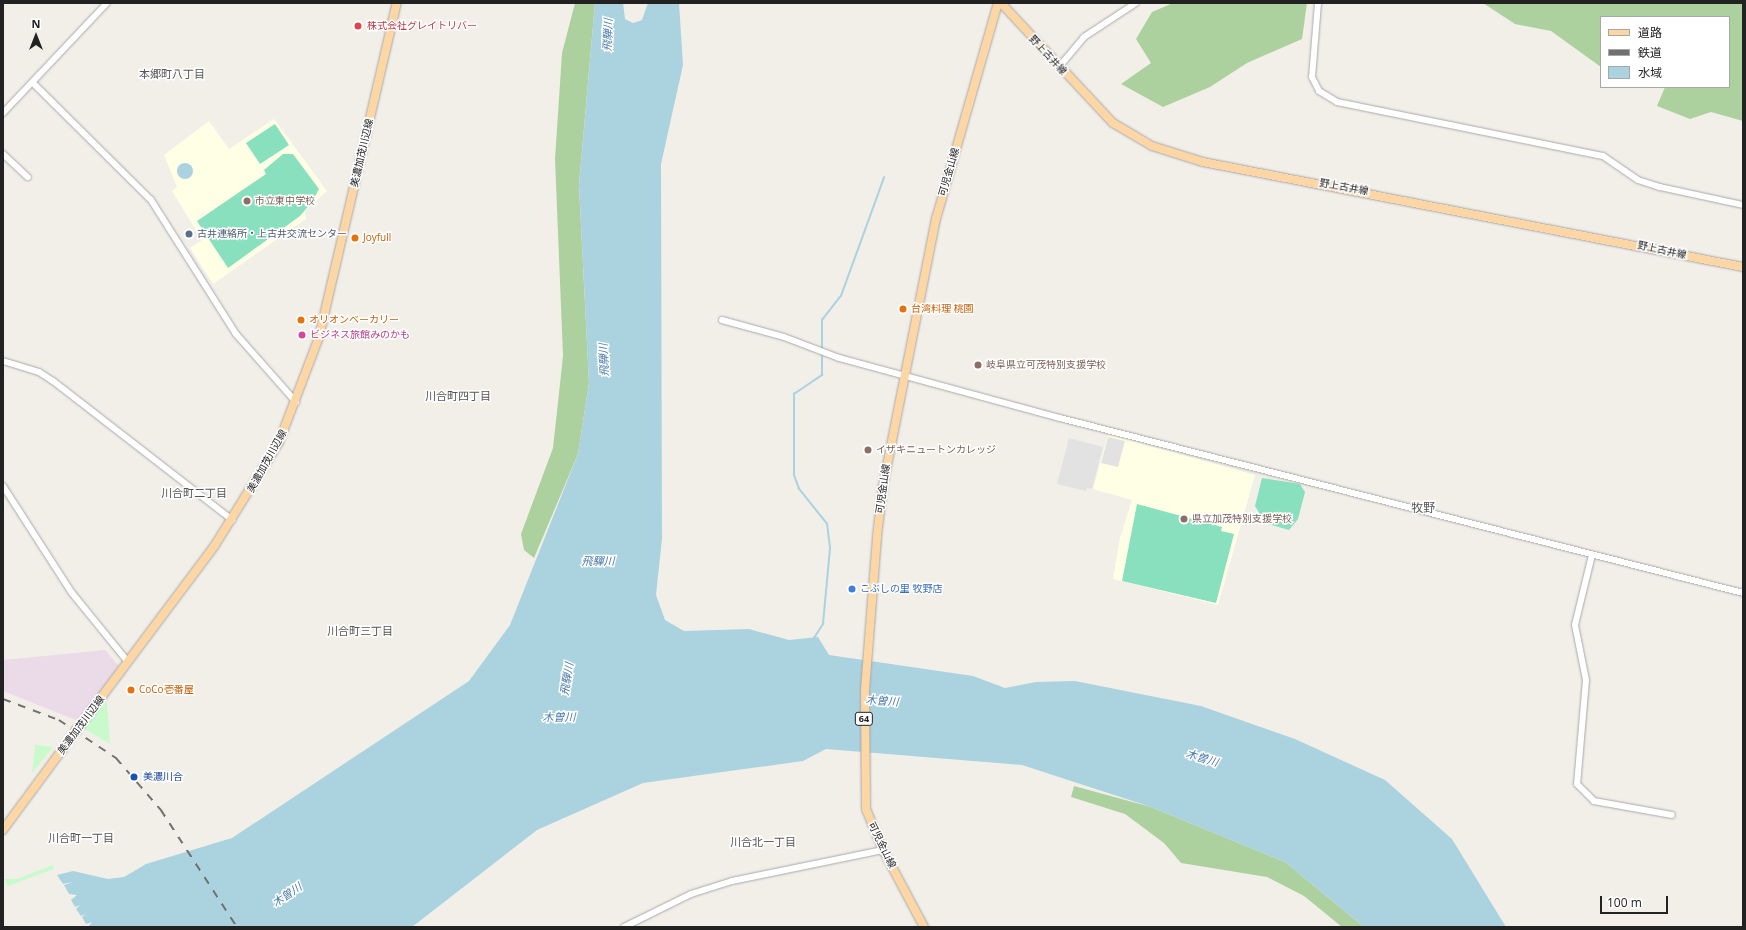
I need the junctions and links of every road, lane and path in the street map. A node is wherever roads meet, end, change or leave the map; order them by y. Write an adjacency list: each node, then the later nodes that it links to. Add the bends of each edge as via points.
1 (107, 3): 7 (street)
2 (397, 3): 16 (main road, 美濃加茂川辺線, via 319,337)
3 (999, 3): 6 (main road, 野上古井線); 15 (main road, 可児金山線 / 64, via 938,212)
4 (1136, 3): 6 (street, via 1084,37)
5 (1318, 3): 11 (street, via 1312,77 1319,91 1337,102 1602,156 1645,182)
6 (1059, 67): 12 (main road, 野上古井線, via 1113,123 1152,146 1170,152)
7 (33, 83): 8 (street); 16 (street, via 151,200 236,334)
8 (3, 113)
9 (3, 154): 10 (street)
10 (28, 177)
11 (1743, 205)
12 (1743, 267)
13 (722, 320): 15 (street)
14 (3, 362): 18 (street, via 39,372 53,381)
15 (905, 376): 19 (street); 24 (main road, 可児金山線 / 64, via 882,486 863,754 866,808)
16 (296, 402): 18 (main road, 美濃加茂川辺線, via 279,442)
17 (3, 486): 21 (street, via 72,593)
18 (232, 520): 21 (main road, 美濃加茂川辺線)
19 (1592, 555): 20 (street); 22 (street, via 1575,625 1586,680 1577,784 1594,801)
20 (1743, 593)
21 (128, 662): 23 (main road, 美濃加茂川辺線)
22 (1672, 815)
23 (3, 830)
24 (883, 850): 25 (street, via 732,880 691,894); 26 (main road, 可児金山線 / 64)
25 (624, 927)
26 (924, 927)

